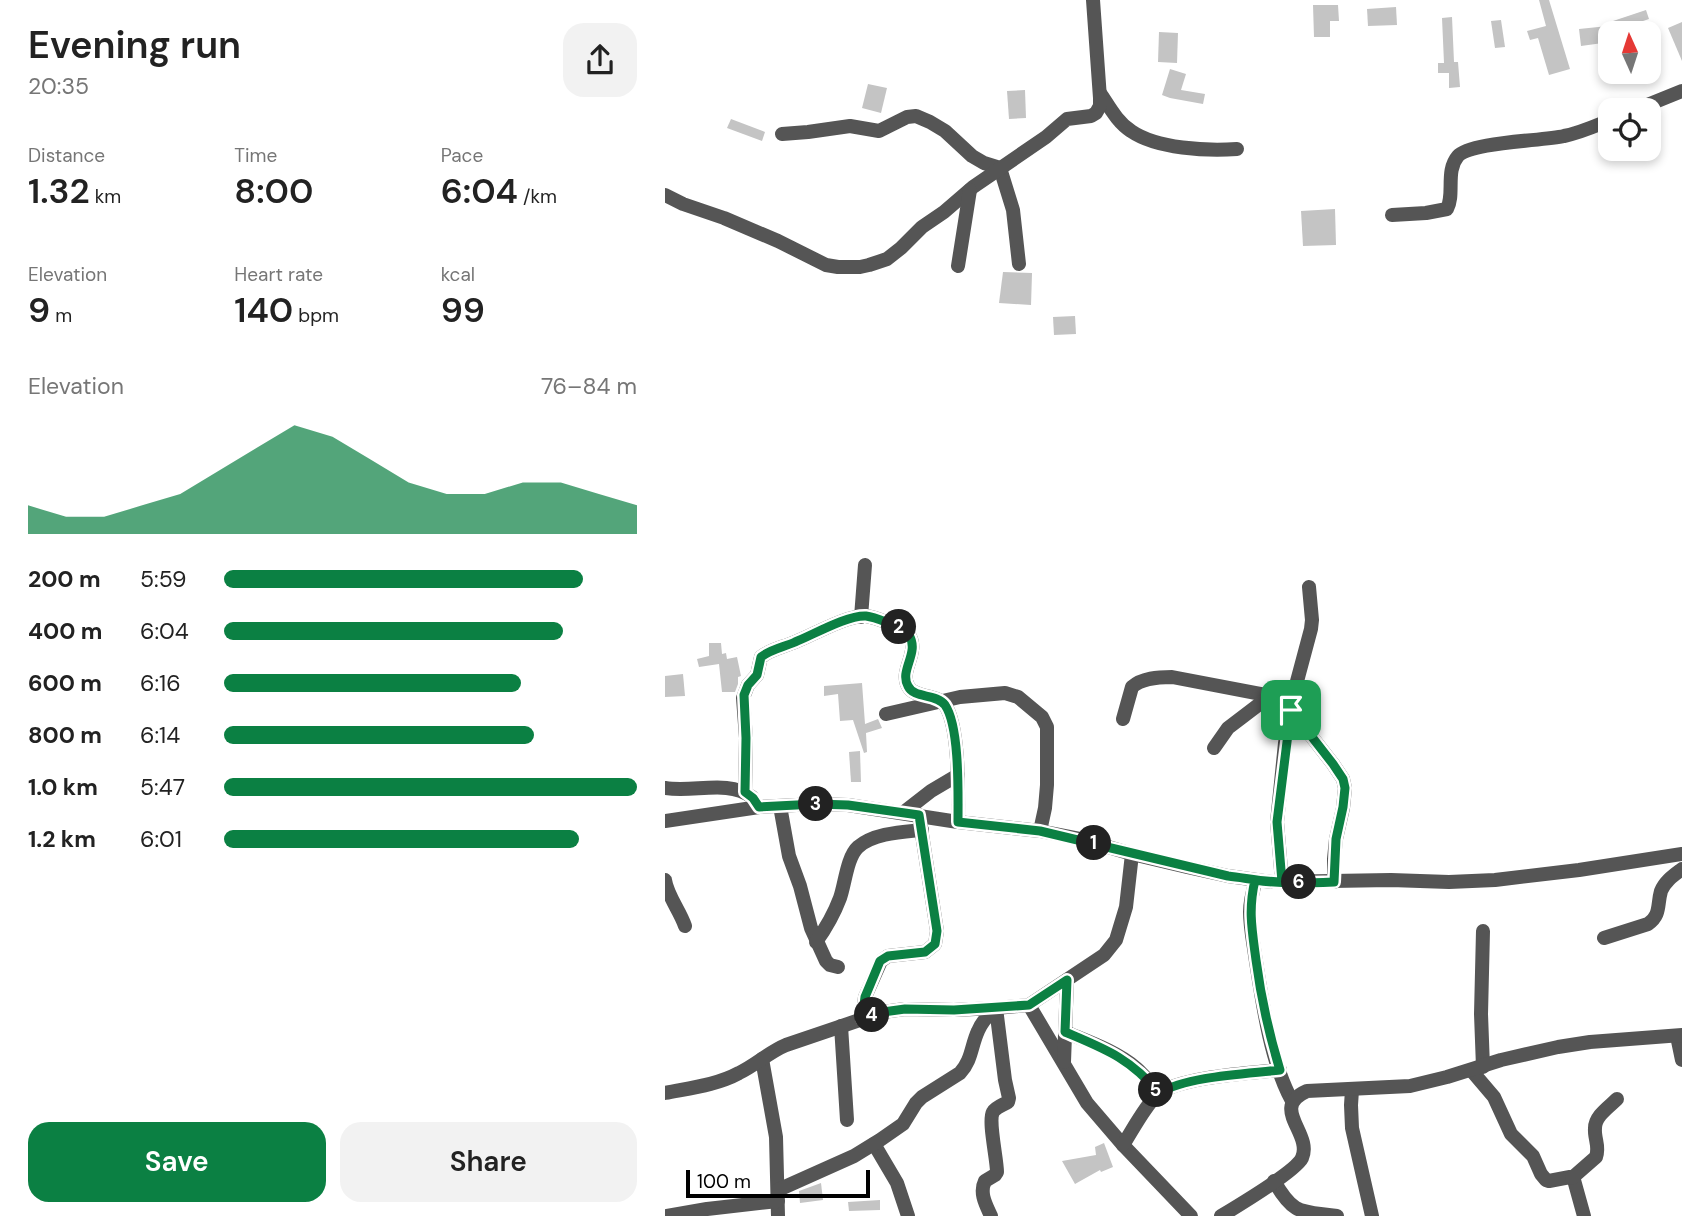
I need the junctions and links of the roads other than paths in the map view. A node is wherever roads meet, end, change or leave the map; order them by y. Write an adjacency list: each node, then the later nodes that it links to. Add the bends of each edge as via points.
1 (1093, 0): 3 (street)
2 (1682, 91): 4 (street)
3 (1100, 93): 7 (street, via 1122,124 1151,141 1211,151); 8 (street, via 1095,113 1067,119)
4 (1661, 99)
5 (1598, 124): 11 (street, via 1566,136 1465,152 1454,163 1447,209)
6 (782, 134): 8 (street, via 850,126 879,131 916,116 945,131 972,156)
7 (1237, 149)
8 (1000, 168): 9 (street); 12 (street, via 1013,210)
9 (970, 190): 10 (street, via 887,259 860,267 826,265); 13 (street)
10 (665, 195)
11 (1392, 215)
12 (1019, 264)
13 (958, 266)
14 (865, 565): 16 (street)
15 (1309, 587): 19 (street, via 1311,629)
16 (861, 617): 18 (street, via 906,631 912,643 908,688); 25 (street, via 761,657 757,675 744,695)
17 (1270, 696): 19 (street); 21 (street, via 1172,677 1155,678 1132,687); 22 (street, via 1228,728)
18 (941, 701): 20 (street); 23 (street, via 953,731); 32 (street, via 1009,693 1044,719 1047,785)
19 (1291, 705): 38 (street, via 1277,822); 39 (street, via 1343,779)
20 (886, 714)
21 (1123, 719)
22 (1215, 748)
23 (958, 775): 28 (street); 31 (street)
24 (665, 788): 25 (street, via 734,787)
25 (745, 792): 27 (street)
26 (780, 806): 27 (street); 28 (street, via 848,805); 43 (street, via 789,856)
27 (759, 807): 29 (street)
28 (904, 813): 30 (street)
29 (665, 821)
30 (921, 822): 31 (street); 43 (street, via 857,848 839,900); 48 (street, via 935,944 925,952 880,961 865,997)
31 (958, 822): 32 (street)
32 (1040, 831): 33 (street)
33 (1132, 854): 37 (street); 45 (street, via 1126,907 1116,940 1104,955)
34 (1682, 854): 39 (street, via 1495,880)
35 (1682, 869): 42 (street, via 1661,890 1654,920)
36 (665, 880): 40 (street)
37 (1255, 880): 38 (street); 56 (street, via 1251,926 1262,1001)
38 (1282, 882): 39 (street)
39 (1334, 882)
40 (685, 926)
41 (1483, 931): 55 (street)
42 (1604, 938)
43 (816, 942): 44 (street, via 826,961)
44 (838, 967)
45 (1067, 980): 46 (street); 50 (street)
46 (1029, 1005): 47 (street); 54 (street)
47 (996, 1008): 48 (street, via 905,1009); 63 (street, via 979,1028 965,1068 922,1097 903,1124); 71 (street, via 1009,1098 992,1114 997,1173 985,1181 983,1189)
48 (862, 1019): 49 (street)
49 (841, 1026): 52 (street, via 774,1050); 62 (street)
50 (1065, 1032): 54 (street); 59 (street, via 1122,1058)
51 (1680, 1035): 53 (street); 55 (street, via 1590,1042)
52 (762, 1059): 58 (street, via 725,1080); 67 (street, via 776,1137)
53 (1682, 1060)
54 (1064, 1064): 64 (street, via 1087,1103)
55 (1477, 1069): 57 (street, via 1410,1086); 65 (street, via 1511,1134 1533,1156 1544,1178)
56 (1280, 1070): 59 (street, via 1220,1076); 61 (street)
57 (1352, 1090): 61 (street, via 1307,1091); 75 (street, via 1352,1128)
58 (665, 1093)
59 (1159, 1093): 64 (street)
60 (1617, 1099): 65 (street, via 1595,1124 1596,1157)
61 (1292, 1101): 66 (street, via 1302,1157)
62 (847, 1120)
63 (874, 1144): 67 (street); 70 (street, via 897,1183)
64 (1123, 1145): 72 (street)
65 (1572, 1178): 76 (street)
66 (1274, 1181): 73 (street); 74 (street, via 1284,1198 1302,1212)
67 (778, 1195): 68 (street); 69 (street)
68 (667, 1216)
69 (778, 1216)
70 (908, 1216)
71 (991, 1216)
72 (1191, 1216)
73 (1221, 1216)
74 (1337, 1216)
75 (1372, 1216)
76 (1584, 1216)

